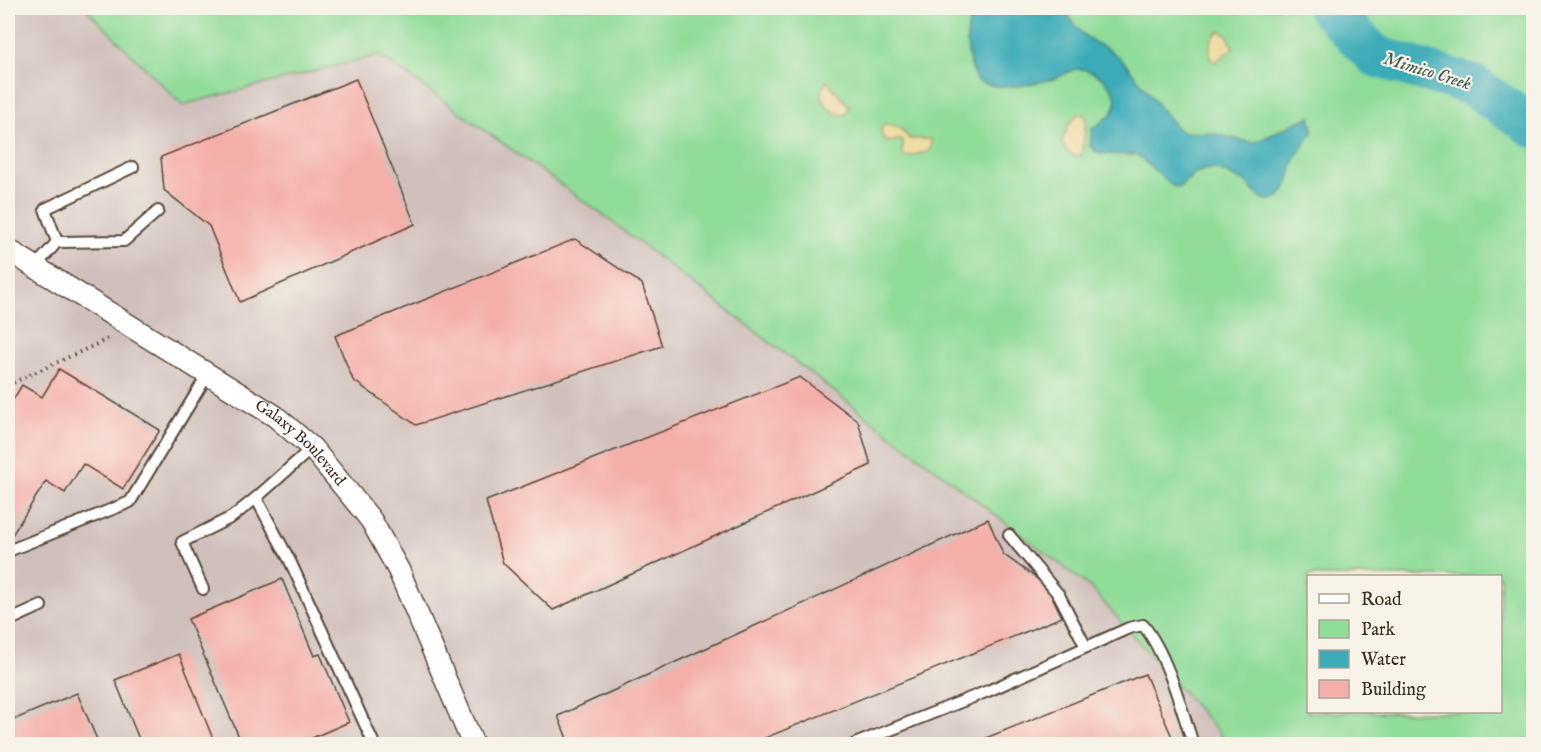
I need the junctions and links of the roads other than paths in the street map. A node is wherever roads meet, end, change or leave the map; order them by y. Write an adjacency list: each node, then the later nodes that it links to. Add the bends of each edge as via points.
1 (133, 167): 3 (lane, via 45,209)
2 (158, 211): 3 (lane, via 124,241)
3 (57, 242): 5 (lane)
4 (8, 250): 5 (street, Galaxy Boulevard)
5 (35, 267): 6 (street, Galaxy Boulevard)
6 (208, 374): 7 (street, Galaxy Boulevard, via 275,416); 10 (lane, via 130,502)
7 (312, 448): 8 (lane); 15 (street, Galaxy Boulevard, via 371,520 399,572)
8 (256, 498): 11 (lane, via 231,518 182,542); 16 (lane, via 290,561)
9 (1010, 535): 14 (lane, via 1059,595)
10 (8, 551)
11 (203, 589)
12 (41, 606): 13 (lane)
13 (8, 621)
14 (1086, 647): 17 (lane); 18 (lane, via 1143,626 1151,634 1178,696)
15 (466, 742)
16 (374, 744)
17 (855, 744)
18 (1193, 744)

